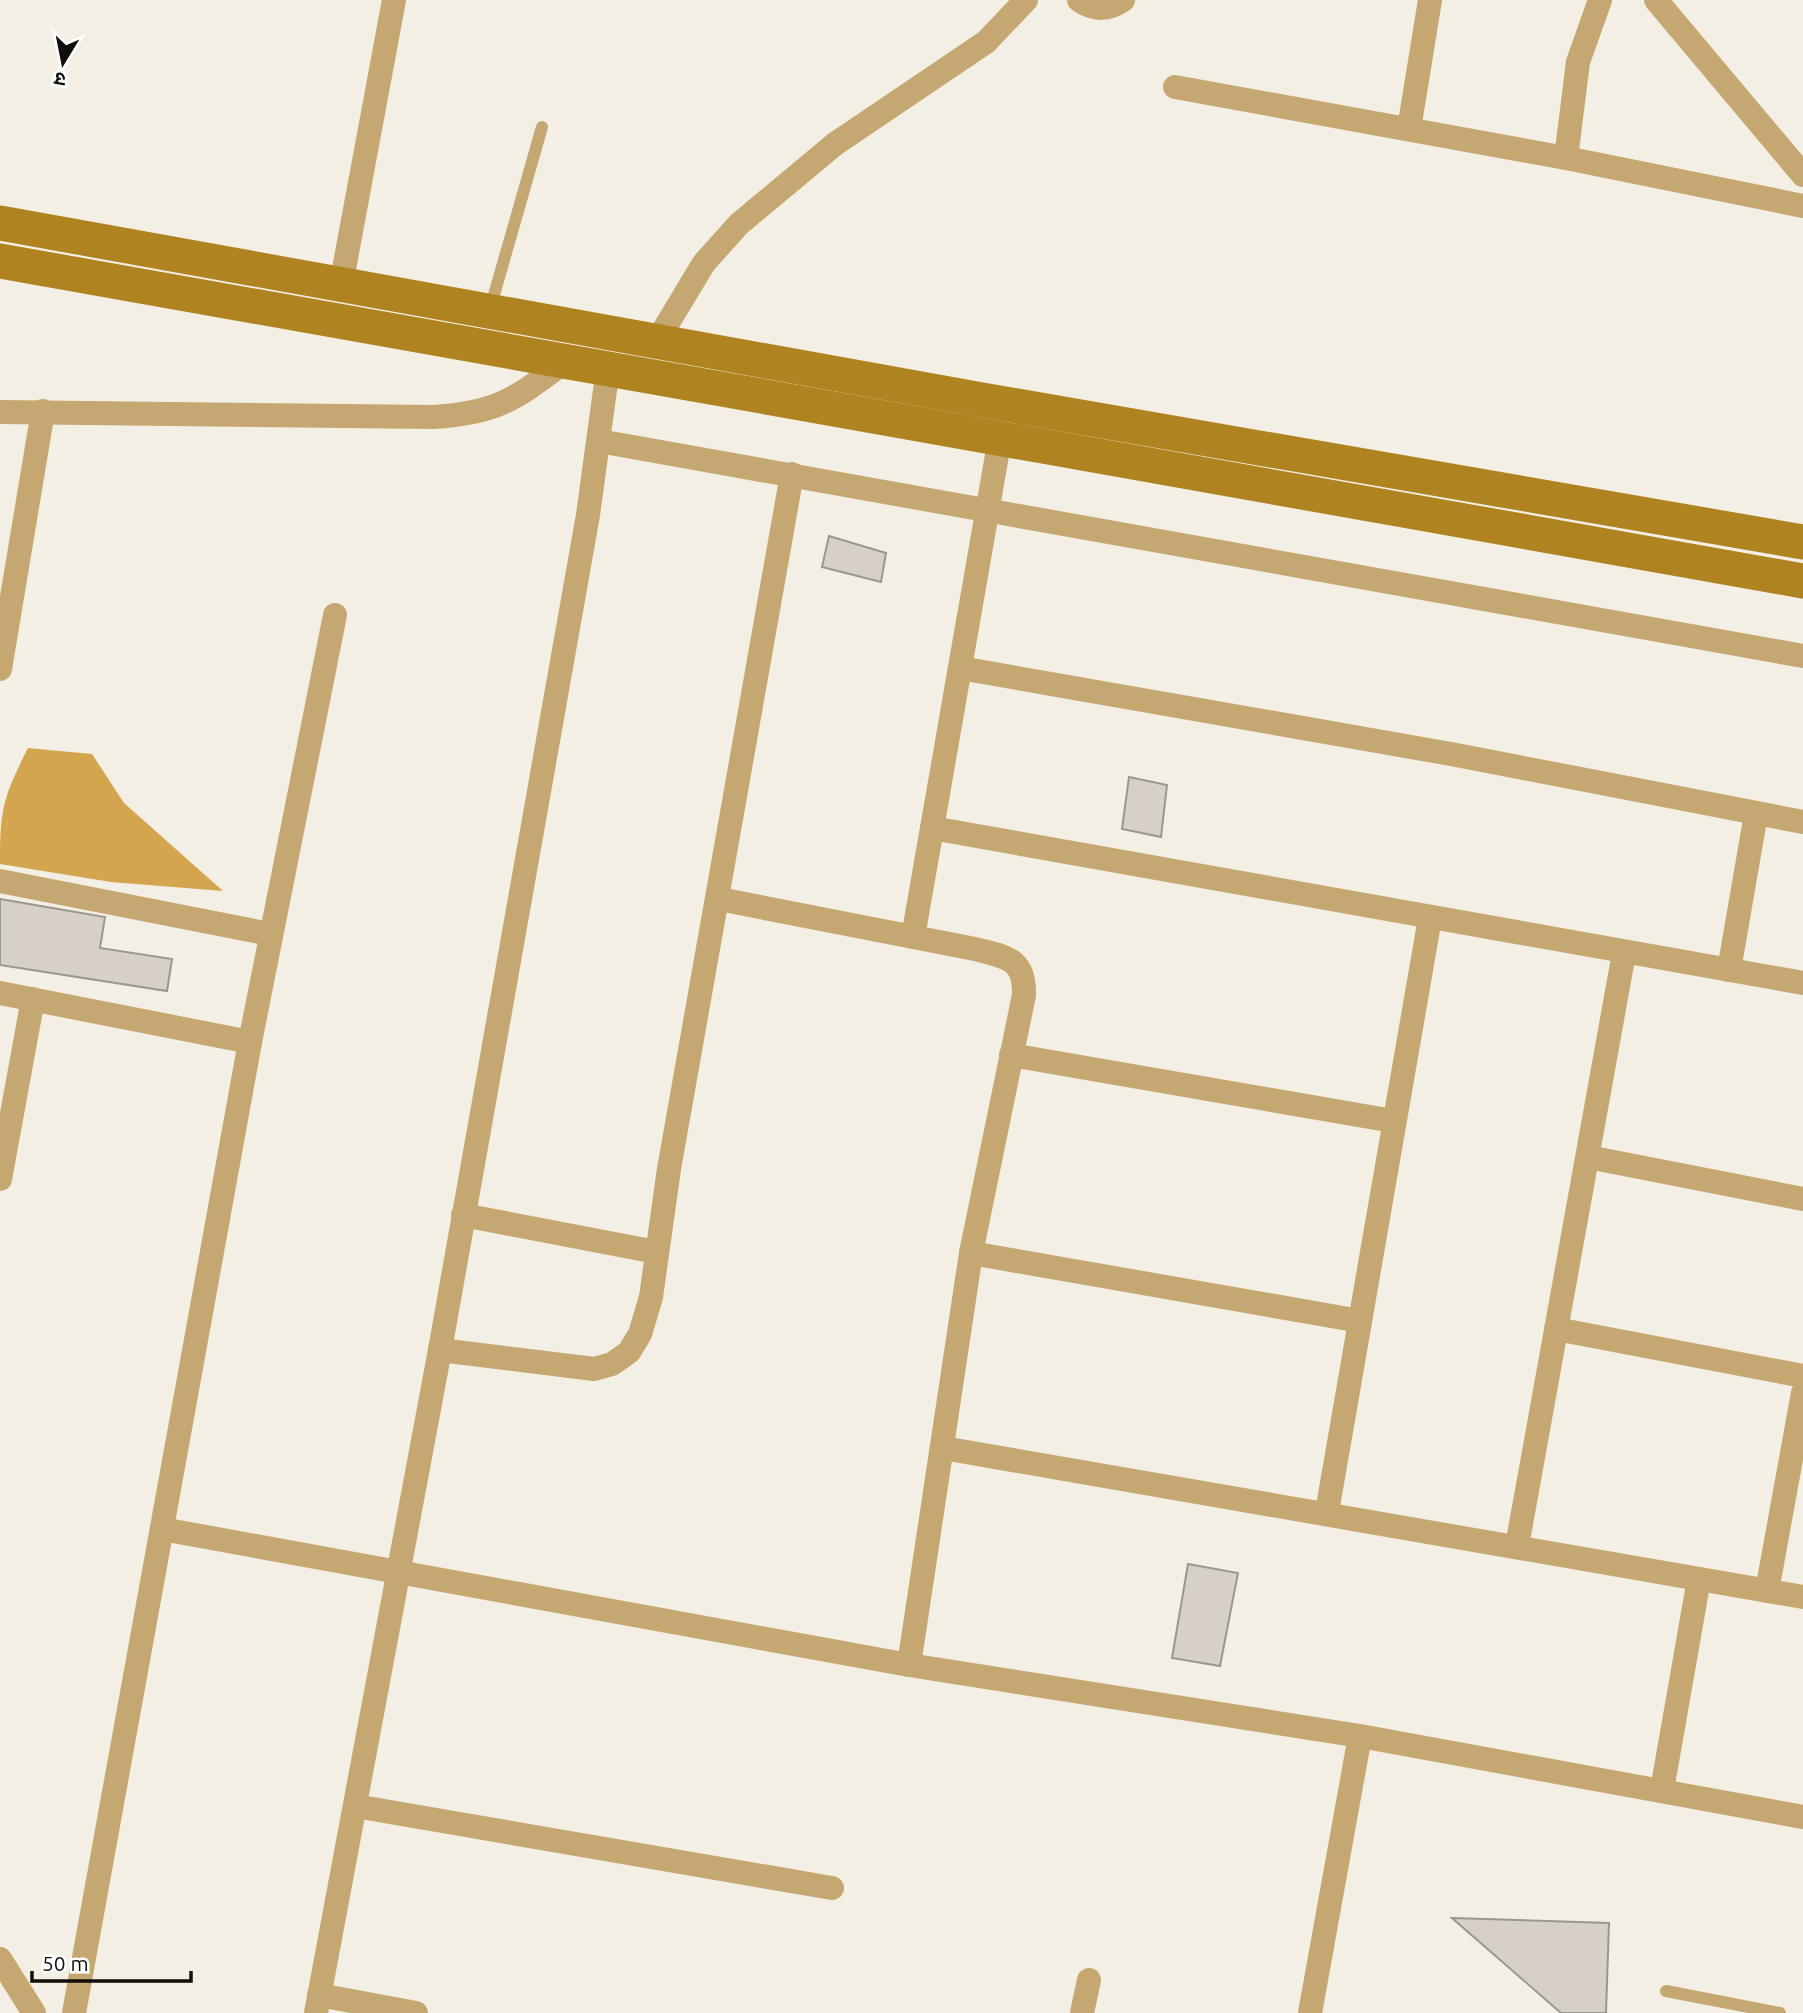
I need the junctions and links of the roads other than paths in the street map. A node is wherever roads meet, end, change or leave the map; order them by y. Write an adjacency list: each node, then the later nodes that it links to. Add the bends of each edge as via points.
1 (394, 0): 16 (street)
2 (1026, 0): 18 (street, via 986,42 835,144 739,224 704,263)
3 (1079, 0): 4 (street, via 1107,8)
4 (1123, 0)
5 (1430, 0): 10 (street)
6 (1600, 0): 11 (street, via 1578,62)
7 (1656, 0): 12 (street)
8 (1175, 87): 10 (street)
9 (542, 127): 17 (lane)
10 (1409, 130): 11 (street)
11 (1566, 158): 13 (street)
12 (1803, 175)
13 (1803, 206)
14 (0, 223): 16 (street)
15 (0, 261): 19 (street)
16 (341, 285): 17 (street)
17 (489, 311): 18 (street)
18 (657, 341): 27 (street)
19 (566, 360): 20 (street); 21 (street, via 521,395 472,415)
20 (608, 368): 23 (street); 24 (street)
21 (43, 411): 22 (street); 32 (street)
22 (0, 412)
23 (1000, 438): 26 (street); 28 (street)
24 (599, 441): 25 (street); 52 (street)
25 (792, 474): 26 (street); 37 (street)
26 (987, 509): 30 (street); 31 (street)
27 (1803, 542)
28 (1803, 581)
29 (335, 615): 39 (street)
30 (1803, 656)
31 (960, 668): 33 (street, via 1438,752); 35 (street)
32 (0, 669)
33 (1756, 814): 34 (street); 42 (street)
34 (1803, 822)
35 (932, 828): 38 (street); 40 (street)
36 (0, 881): 39 (street)
37 (719, 899): 40 (street); 53 (street)
38 (1430, 918): 41 (street); 48 (street)
39 (270, 934): 46 (street)
40 (913, 937): 47 (street, via 1004,957 1019,967 1024,995)
41 (1625, 953): 42 (street); 49 (street)
42 (1729, 970): 43 (street)
43 (1803, 983)
44 (0, 993): 45 (street)
45 (33, 999): 46 (street); 50 (street)
46 (250, 1041): 62 (street)
47 (1012, 1055): 48 (street); 54 (street)
48 (1393, 1121): 55 (street)
49 (1587, 1157): 51 (street); 56 (street)
50 (0, 1179)
51 (1803, 1199)
52 (463, 1214): 53 (street); 57 (street)
53 (656, 1252): 57 (street, via 640,1334 629,1353 612,1364 594,1369)
54 (971, 1252): 55 (street); 60 (street, via 947,1395)
55 (1360, 1321): 61 (street)
56 (1556, 1329): 58 (street); 63 (street)
57 (440, 1350): 64 (street)
58 (1803, 1376)
59 (1803, 1393): 66 (street)
60 (943, 1448): 61 (street); 68 (street)
61 (1327, 1512): 63 (street)
62 (162, 1530): 64 (street); 79 (street)
63 (1517, 1546): 65 (street)
64 (397, 1572): 68 (street); 71 (street)
65 (1699, 1579): 66 (street); 70 (street)
66 (1768, 1591): 67 (street)
67 (1803, 1597)
68 (909, 1665): 69 (street)
69 (1360, 1736): 70 (street); 82 (street)
70 (1662, 1790): 72 (street)
71 (355, 1805): 73 (street); 77 (street)
72 (1803, 1817)
73 (832, 1888)
74 (0, 1959): 78 (street)
75 (1089, 1980): 81 (street)
76 (1666, 1991): 83 (lane)
77 (318, 2004): 80 (street)
78 (34, 2013)
79 (74, 2013)
80 (416, 2013)
81 (1082, 2013)
82 (1310, 2013)
83 (1780, 2013)

